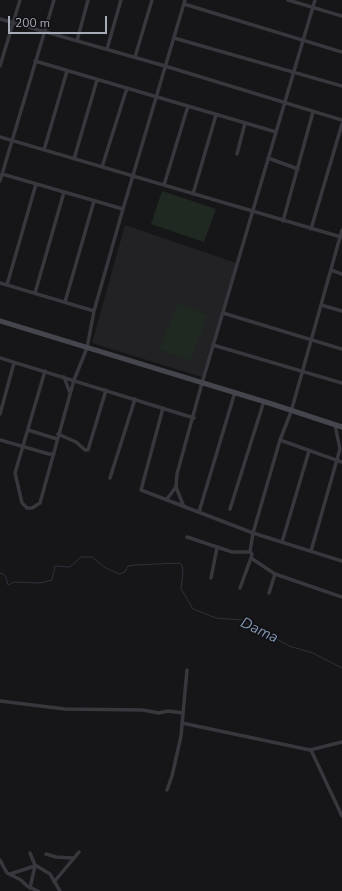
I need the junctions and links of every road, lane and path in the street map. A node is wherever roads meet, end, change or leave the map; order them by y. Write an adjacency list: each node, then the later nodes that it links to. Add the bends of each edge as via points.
1 (20, 0): 12 (street)
2 (54, 0): 13 (street)
3 (88, 0): 15 (street)
4 (121, 0): 17 (street)
5 (152, 0): 19 (street)
6 (288, 0): 9 (street)
7 (315, 0): 9 (street)
8 (185, 2): 14 (street); 16 (street)
9 (313, 7): 10 (street); 16 (street)
10 (342, 16)
11 (0, 19): 12 (street)
12 (13, 22): 13 (street); 21 (street)
13 (44, 31): 15 (street); 20 (street)
14 (174, 38): 22 (street); 24 (street)
15 (77, 40): 17 (street)
16 (303, 40): 18 (street); 24 (street)
17 (107, 49): 19 (street)
18 (342, 52)
19 (135, 57): 22 (street)
20 (35, 61): 23 (street); 38 (street)
21 (0, 66)
22 (166, 66): 28 (street); 29 (street)
23 (67, 71): 25 (street); 39 (street)
24 (293, 72): 26 (street); 29 (street)
25 (97, 80): 27 (street); 42 (street)
26 (342, 86)
27 (127, 88): 28 (street); 43 (street)
28 (156, 97): 30 (street); 46 (street)
29 (284, 103): 31 (street); 36 (street)
30 (188, 106): 32 (street); 49 (street)
31 (313, 112): 33 (street); 44 (street)
32 (216, 115): 34 (street); 51 (street)
33 (342, 120)
34 (245, 123): 36 (street); 40 (street)
35 (342, 124): 56 (street)
36 (276, 132): 41 (street)
37 (0, 137): 38 (street)
38 (11, 141): 39 (street); 45 (street)
39 (44, 150): 42 (street)
40 (237, 154)
41 (268, 158): 44 (street); 54 (street)
42 (74, 159): 43 (street)
43 (102, 167): 46 (street)
44 (298, 169): 55 (street)
45 (2, 174): 47 (street); 48 (street)
46 (132, 176): 49 (street); 53 (street)
47 (0, 181)
48 (36, 184): 50 (street); 62 (street)
49 (164, 186): 51 (street)
50 (64, 192): 52 (street); 63 (street)
51 (193, 194): 54 (street)
52 (94, 201): 53 (street); 64 (street)
53 (123, 209): 66 (street)
54 (252, 211): 55 (street); 68 (street)
55 (283, 221): 56 (street)
56 (311, 229): 58 (street)
57 (342, 230): 58 (street)
58 (341, 237): 59 (street)
59 (331, 270): 60 (street); 65 (street)
60 (342, 274)
61 (0, 283): 62 (street)
62 (7, 285): 63 (street)
63 (35, 293): 64 (street)
64 (65, 302): 66 (street)
65 (321, 305): 67 (street); 70 (street)
66 (94, 311): 72 (street)
67 (342, 311)
68 (223, 313): 70 (street); 71 (street)
69 (0, 321): 72 (street)
70 (311, 340): 73 (street); 77 (street)
71 (213, 345): 77 (street); 80 (street)
72 (87, 348): 79 (street); 80 (street)
73 (342, 349)
74 (0, 358): 75 (street)
75 (14, 363): 76 (street); 89 (street)
76 (45, 371): 78 (street); 93 (street)
77 (302, 371): 81 (street); 88 (street)
78 (64, 377): 79 (street); 84 (street)
79 (74, 380): 82 (street); 84 (street)
80 (202, 383): 83 (street); 90 (street)
81 (342, 383)
82 (106, 390): 85 (street); 94 (street, via 88,450)
83 (235, 392): 86 (street); 108 (street)
84 (70, 393): 94 (street)
85 (135, 399): 87 (street); 103 (street)
86 (264, 401): 88 (street); 107 (street)
87 (163, 408): 90 (street); 105 (street, via 140,489)
88 (291, 412): 91 (street); 97 (street)
89 (0, 414)
90 (194, 418): 104 (street, via 177,474)
91 (335, 425): 92 (street); 101 (street, via 340,450)
92 (342, 427)
93 (28, 430): 95 (street); 98 (street)
94 (58, 434): 95 (street)
95 (57, 439): 100 (street)
96 (0, 440): 98 (street)
97 (280, 440): 99 (street); 109 (street)
98 (23, 446): 100 (street); 100 (street, via 16,477 22,503 28,508 36,507 40,503)
99 (309, 451): 101 (street); 111 (street)
100 (54, 454)
101 (337, 460): 102 (street); 113 (street)
102 (342, 462)
103 (110, 478)
104 (176, 487): 105 (street); 106 (street)
105 (167, 499): 106 (street)
106 (184, 507): 108 (street)
107 (230, 509)
108 (200, 512): 109 (street)
109 (253, 533): 111 (street); 114 (street)
110 (187, 537): 112 (street)
111 (282, 542): 113 (street)
112 (217, 548): 114 (street, via 232,552); 118 (street)
113 (311, 551): 116 (street)
114 (250, 552): 115 (street)
115 (251, 558): 117 (street); 119 (street)
116 (342, 561)
117 (275, 574): 120 (street); 121 (street)
118 (211, 578)
119 (240, 588)
120 (269, 593)
121 (342, 597)
122 (187, 670): 124 (street)
123 (0, 701): 124 (street, via 64,708)
124 (183, 713): 125 (street)
125 (182, 723): 127 (street); 128 (street)
126 (342, 742): 127 (street)
127 (312, 750): 129 (street)
128 (167, 790)
129 (342, 816)
130 (79, 852): 133 (street)
131 (30, 853): 135 (street)
132 (46, 854): 133 (street)
133 (73, 858): 137 (street)
134 (1, 862): 136 (street, via 4,870)
135 (35, 866): 136 (street); 137 (street, via 50,874); 138 (street)
136 (10, 874): 138 (street)
137 (54, 882): 140 (street)
138 (30, 888): 139 (street)
139 (38, 891)
140 (60, 891)

